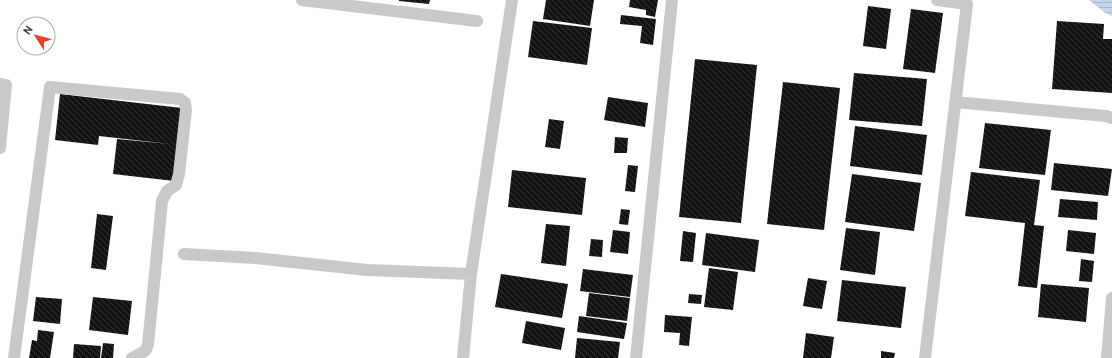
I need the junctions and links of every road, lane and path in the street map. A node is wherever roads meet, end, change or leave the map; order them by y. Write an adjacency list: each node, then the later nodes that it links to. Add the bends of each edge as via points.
1 (302, 0): 5 (street)
2 (512, 0): 11 (street)
3 (672, 0): 16 (street)
4 (937, 0): 7 (street, via 967,4)
5 (477, 21)
6 (0, 84): 9 (street, via 6,85)
7 (955, 102): 8 (street); 17 (street)
8 (1112, 118)
9 (0, 148)
10 (184, 254): 11 (street, via 255,258 367,270)
11 (471, 274): 15 (street)
12 (1112, 298): 18 (street)
13 (14, 358): 14 (street, via 50,87 180,99 185,103 179,174 176,185 162,201 148,345 145,351)
14 (132, 358)
15 (462, 358)
16 (636, 358)
17 (924, 358)
18 (1107, 358)

